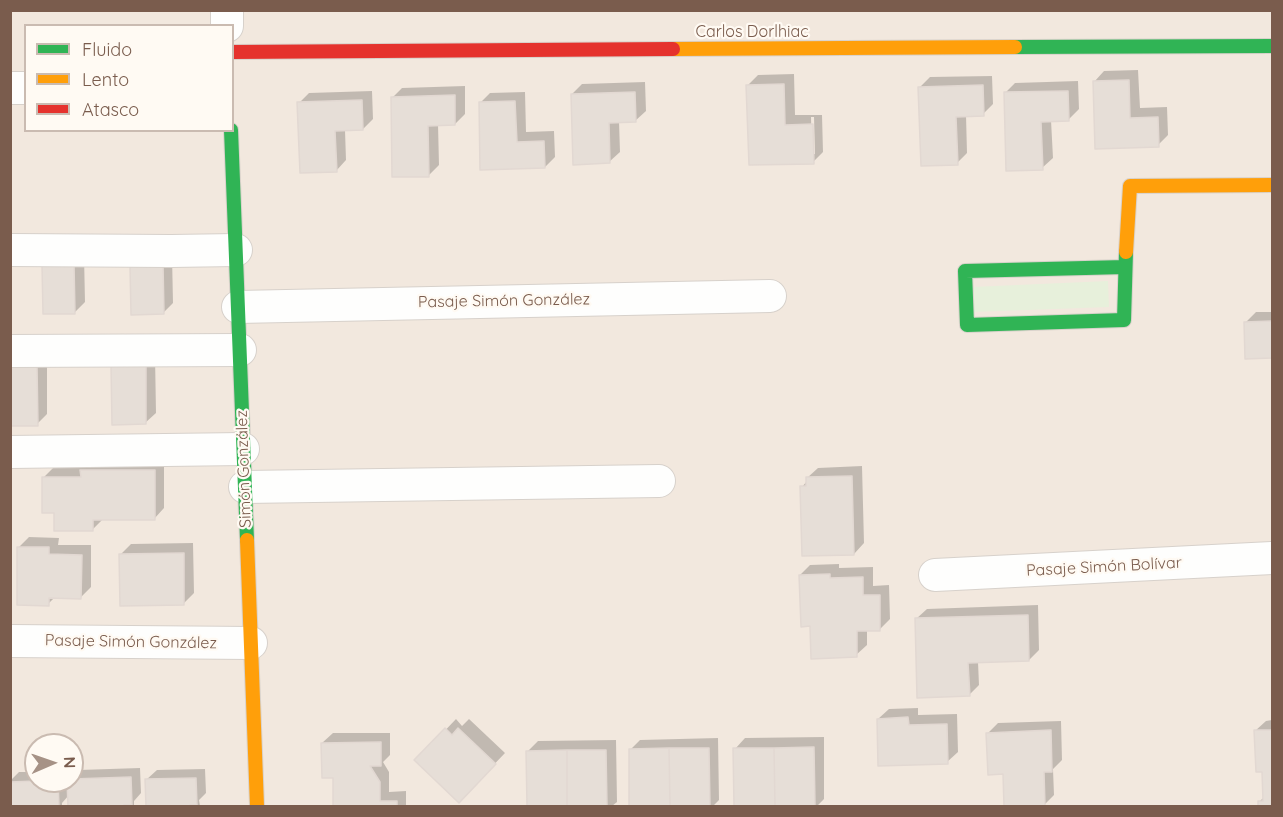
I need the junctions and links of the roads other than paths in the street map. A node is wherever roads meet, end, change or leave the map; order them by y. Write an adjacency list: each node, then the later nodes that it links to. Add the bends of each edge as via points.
1 (1272, 46): 2 (street, Carlos Dorlhiac)
2 (234, 52)
3 (231, 132): 6 (street, Simón González)
4 (1272, 185): 7 (street, via 1130,186)
5 (10, 250): 6 (street)
6 (236, 250): 9 (street, Simón González)
7 (1125, 267): 7 (street, via 1124,320 967,325 965,271)
8 (770, 296): 9 (street, Pasaje Simón González)
9 (238, 307): 11 (street, Simón González)
10 (10, 351): 11 (street)
11 (240, 351): 12 (street, Simón González)
12 (243, 449): 13 (street); 15 (street, Simón González)
13 (10, 452)
14 (658, 480): 15 (street)
15 (245, 487): 19 (street, Simón González)
16 (1272, 558): 17 (street, Pasaje Simón Bolívar)
17 (935, 575)
18 (10, 641): 19 (street, Pasaje Simón González)
19 (251, 643): 20 (street, Simón González)
20 (257, 807)

